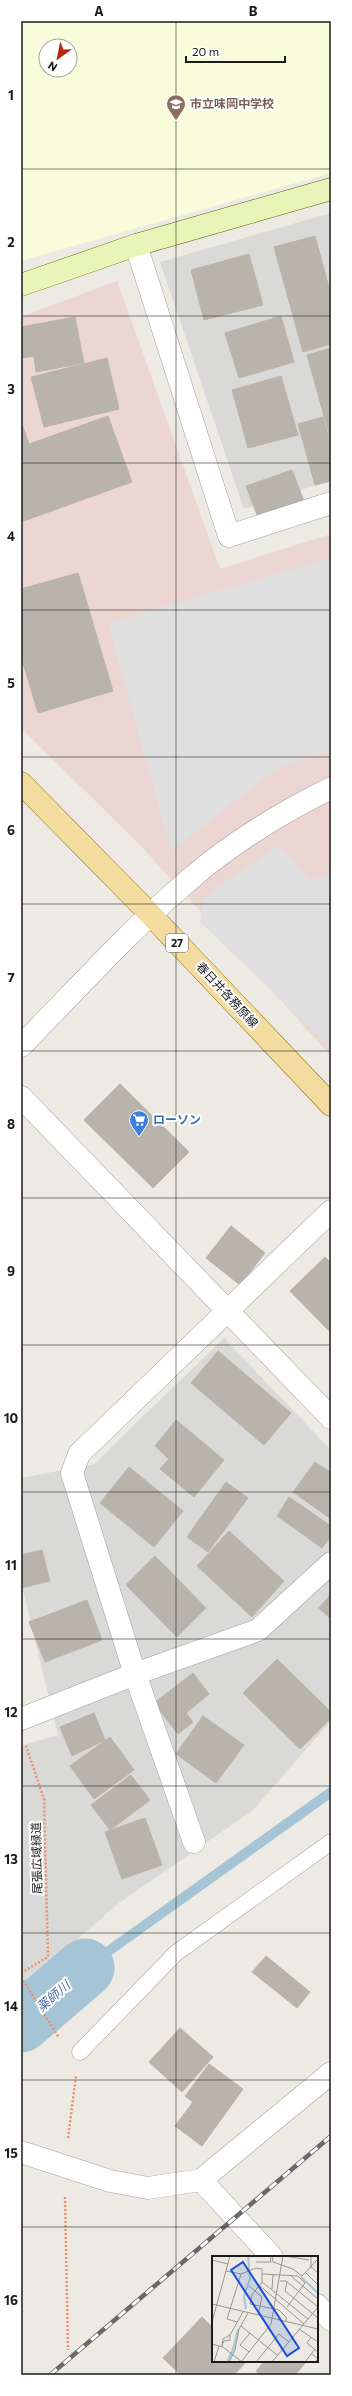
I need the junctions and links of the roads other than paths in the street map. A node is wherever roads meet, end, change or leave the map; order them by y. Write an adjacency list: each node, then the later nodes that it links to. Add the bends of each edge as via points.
1 (331, 189): 2 (street)
2 (136, 245): 3 (street); 4 (street, via 229,536)
3 (21, 285)
4 (331, 503)
5 (21, 782): 7 (main road, 春日井各務原線 / 27)
6 (331, 788): 7 (street, via 289,809 244,838 190,878)
7 (150, 914): 8 (street); 10 (main road, 春日井各務原線 / 27)
8 (21, 1046)
9 (21, 1097): 12 (street)
10 (331, 1105)
11 (331, 1211): 12 (street)
12 (229, 1311): 13 (street); 15 (street, via 79,1454 74,1462 73,1481)
13 (331, 1418)
14 (331, 1563): 15 (street, via 258,1630)
15 (135, 1674): 16 (street); 17 (street)
16 (22, 1729)
17 (194, 1842)
18 (331, 1842): 19 (lane, via 176,1953)
19 (80, 2052)
20 (331, 2073): 22 (street)
21 (21, 2152): 22 (street, via 110,2181 148,2188)
22 (201, 2180): 23 (street)
23 (271, 2256)
24 (318, 2306): 25 (street)
25 (331, 2320)

